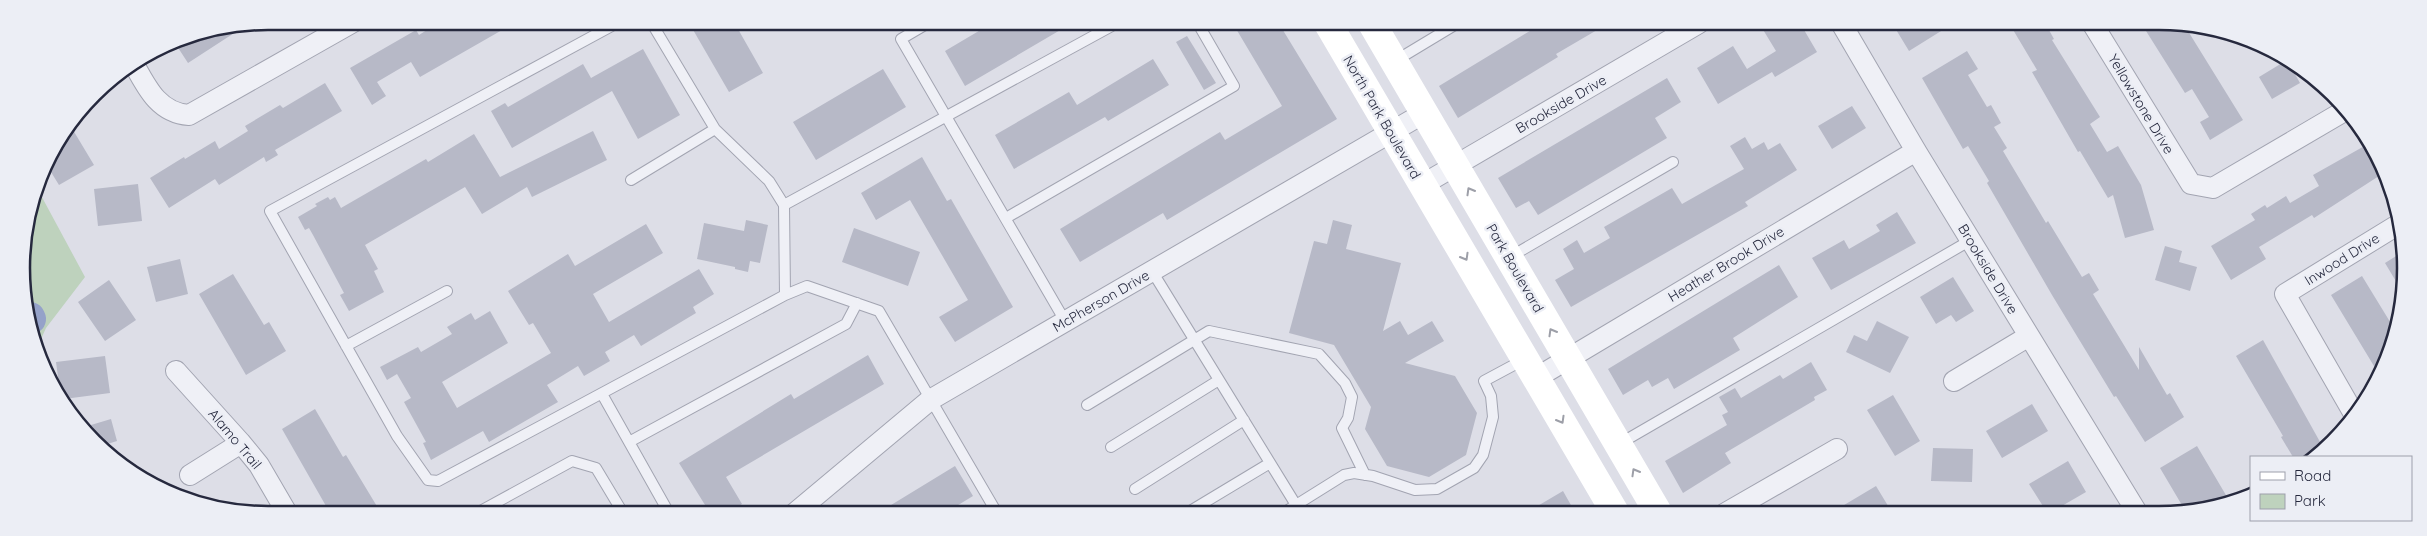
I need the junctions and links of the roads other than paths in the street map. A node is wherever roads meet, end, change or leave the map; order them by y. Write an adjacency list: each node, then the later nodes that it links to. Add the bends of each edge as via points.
1 (339, 30): 14 (street, via 190,114 179,114 158,103)
2 (604, 30): 37 (lane, via 270,211)
3 (657, 30): 18 (lane)
4 (916, 30): 17 (lane, via 901,39)
5 (1104, 30): 17 (lane)
6 (1202, 30): 26 (lane, via 1234,86)
7 (1332, 30): 19 (main road, North Park Boulevard)
8 (1376, 30): 13 (main road, Park Boulevard)
9 (1445, 30): 13 (lane)
10 (1687, 30): 22 (street, Brookside Drive)
11 (1845, 30): 20 (street, Brookside Drive)
12 (2096, 30): 16 (street, Yellowstone Drive, via 2191,184 2213,188)
13 (1394, 62): 15 (main road, Park Boulevard)
14 (137, 69)
15 (1424, 113): 19 (street, McPherson Drive); 22 (main road, Park Boulevard)
16 (2340, 113)
17 (946, 116): 25 (lane); 26 (lane)
18 (715, 129): 23 (lane); 25 (lane, via 769,181)
19 (1391, 132): 24 (main road, North Park Boulevard); 30 (street, McPherson Drive)
20 (1916, 151): 28 (street, Brookside Drive); 38 (street, Heather Brook Drive)
21 (1674, 162): 29 (lane)
22 (1455, 166): 24 (street, Brookside Drive); 29 (main road, Park Boulevard, one-way to 22)
23 (631, 180)
24 (1422, 185): 39 (main road, one-way to 39)
25 (784, 205): 32 (lane)
26 (1006, 218): 34 (lane)
27 (2393, 228): 46 (street, Inwood Drive, via 2285,294)
28 (1971, 240): 35 (street, Brookside Drive); 50 (lane)
29 (1509, 258): 38 (main road, Park Boulevard, one-way to 29)
30 (1152, 271): 34 (street, McPherson Drive); 36 (lane)
31 (447, 291): 37 (lane)
32 (785, 295): 33 (lane, via 807,286); 43 (lane)
33 (857, 303): 44 (lane, via 879,311); 48 (lane, via 846,324)
34 (1065, 321): 44 (street, McPherson Drive)
35 (2029, 336): 42 (street); 68 (street, Brookside Drive)
36 (1194, 340): 41 (lane); 45 (lane); 55 (lane, via 1209,331 1319,354 1345,383 1352,397 1348,418 1342,428)
37 (346, 346): 43 (lane, via 397,436 428,480 438,482)
38 (1568, 359): 39 (street, Heather Brook Drive); 50 (main road, Park Boulevard)
39 (1530, 368): 55 (lane, via 1484,381 1491,396 1494,416 1483,455 1474,468 1437,489 1415,490); 65 (main road, one-way to 65)
40 (176, 371): 49 (street, Alamo Trail)
41 (1219, 380): 47 (lane); 51 (lane)
42 (1954, 381)
43 (602, 394): 48 (lane)
44 (930, 400): 62 (street, McPherson Drive); 63 (lane)
45 (1087, 405)
46 (2351, 409)
47 (1244, 420): 53 (lane); 56 (lane)
48 (629, 442): 61 (lane)
49 (241, 443): 54 (street); 58 (street, Alamo Trail)
50 (1619, 445): 66 (main road, Park Boulevard, one-way to 50)
51 (1111, 447)
52 (1837, 449): 67 (street)
53 (1270, 463): 57 (lane); 64 (lane)
54 (190, 475)
55 (1365, 475): 57 (lane, via 1344,475)
56 (1135, 489)
57 (1296, 505)
58 (283, 506)
59 (490, 506): 60 (lane, via 572,461 596,468)
60 (619, 506)
61 (666, 506)
62 (803, 506)
63 (993, 506)
64 (1199, 506)
65 (1611, 506)
66 (1654, 506)
67 (1738, 506)
68 (2133, 506)

